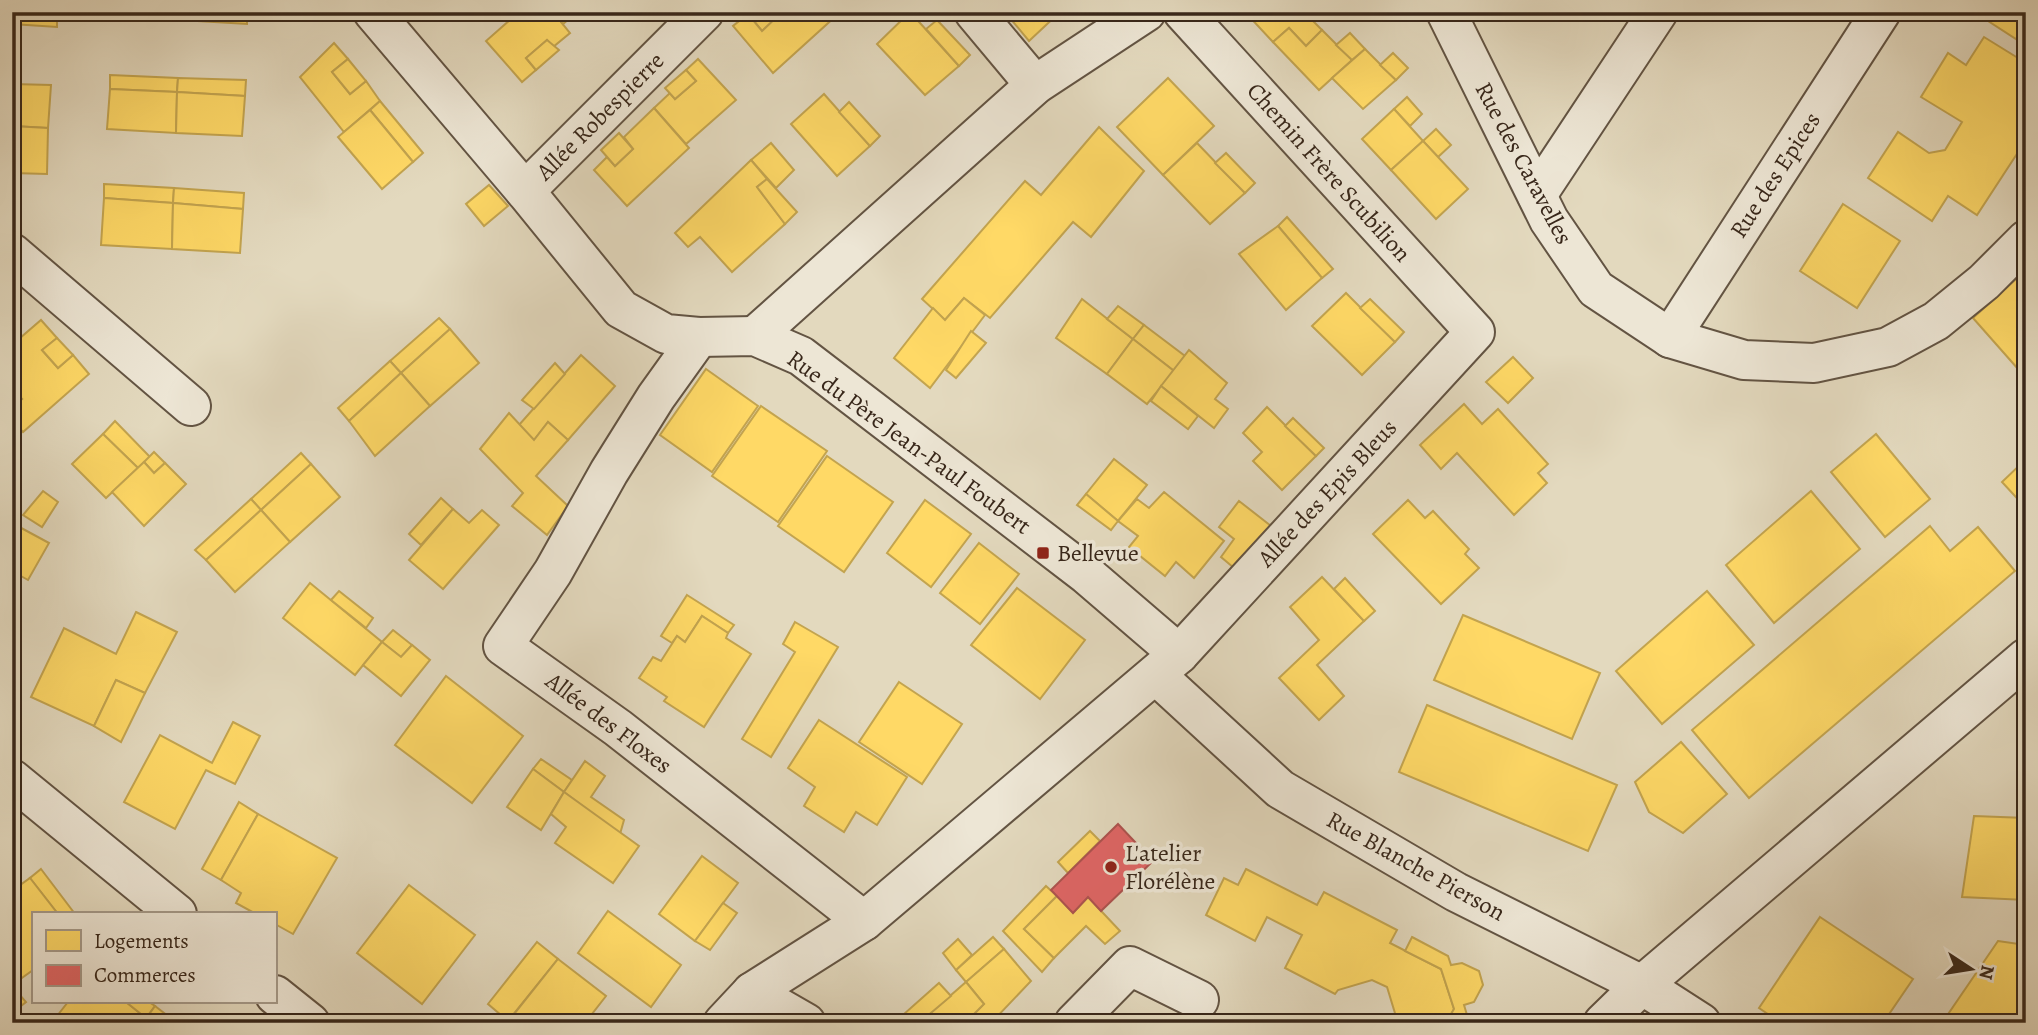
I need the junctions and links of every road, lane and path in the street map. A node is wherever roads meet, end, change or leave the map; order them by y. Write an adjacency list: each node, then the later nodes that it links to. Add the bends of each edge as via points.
1 (373, 12): 10 (street, Rue du Père Jean-Paul Foubert)
2 (704, 12): 10 (street, Allée Robespierre)
3 (974, 12): 9 (street)
4 (1146, 12): 9 (street)
5 (1183, 12): 14 (street, Chemin Frère Scubilion)
6 (1446, 12): 11 (street, Rue des Caravelles)
7 (1658, 12): 11 (street)
8 (1881, 12): 17 (street, Rue des Epices)
9 (1035, 85): 15 (street)
10 (525, 191): 16 (street, Rue du Père Jean-Paul Foubert, via 621,309 666,334)
11 (1537, 195): 17 (street, Rue des Caravelles, via 1596,289)
12 (2026, 240): 17 (street, Rue des Caravelles, via 1936,321 1888,347 1814,363 1744,360)
13 (12, 253): 18 (street)
14 (1475, 332): 20 (street, Allée des Epis Bleus)
15 (755, 336): 16 (street, Rue du Père Jean-Paul Foubert); 20 (street, Rue du Père Jean-Paul Foubert, via 801,356 1087,575)
16 (699, 337): 23 (street, Allée des Floxes, via 615,461 553,572 503,646 618,728)
17 (1670, 338)
18 (191, 406)
19 (2026, 658): 24 (street)
20 (1167, 665): 23 (street); 24 (street, Rue Blanche Pierson, via 1197,729 1280,789 1456,892)
21 (12, 779): 22 (street)
22 (175, 912)
23 (864, 920): 25 (street)
24 (1642, 985): 32 (street); 33 (street, Rue Blanche Pierson)
25 (752, 992): 29 (street); 30 (street)
26 (276, 996): 28 (street)
27 (1199, 1000): 31 (street, via 1130,966)
28 (310, 1023)
29 (723, 1023)
30 (806, 1023)
31 (1074, 1023)
32 (1604, 1023)
33 (1701, 1023)

